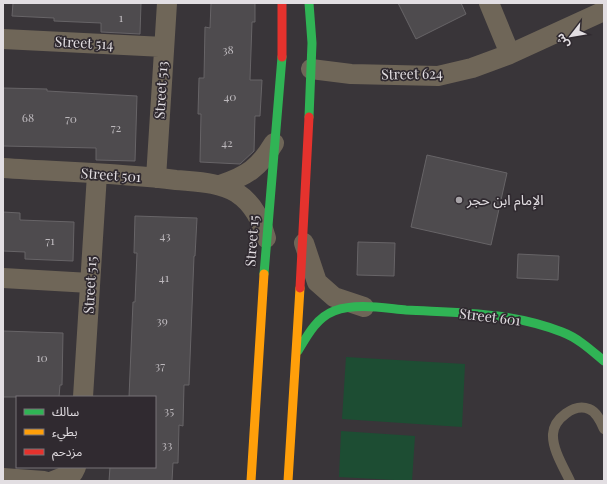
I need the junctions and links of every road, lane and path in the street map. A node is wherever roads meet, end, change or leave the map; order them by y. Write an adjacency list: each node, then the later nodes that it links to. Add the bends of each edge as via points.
1 (167, 3): 7 (street, Street 513)
2 (282, 3): 10 (street, Street 15, via 283,43)
3 (309, 3): 9 (street)
4 (489, 3): 8 (street)
5 (604, 11): 8 (street, Street 624)
6 (3, 39): 7 (street, Street 514)
7 (164, 47): 13 (street, Street 513)
8 (510, 54): 9 (street, Street 624, via 472,68 438,76 352,74)
9 (311, 69): 16 (street)
10 (274, 143): 14 (street, Street 501, via 266,158 253,171 237,180); 15 (street, Street 15)
11 (3, 168): 12 (street, Street 501)
12 (97, 174): 13 (street, Street 501); 18 (street, Street 515)
13 (156, 178): 14 (street, Street 501)
14 (220, 185): 15 (street, Street 501, via 238,194 250,205 260,218)
15 (266, 238): 28 (street, Street 15)
16 (303, 242): 19 (street, Street 601, via 317,282 334,297); 20 (street)
17 (3, 278): 18 (street)
18 (90, 283): 22 (street, Street 515)
19 (364, 307): 20 (street, Street 601, via 334,311 316,323); 21 (street, Street 601, via 510,316 554,329 592,348)
20 (297, 354): 29 (street)
21 (604, 361)
22 (83, 396)
23 (604, 429): 30 (lane, via 590,409 581,408 560,417 554,426 554,445)
24 (76, 468): 27 (street, via 73,473)
25 (3, 478): 26 (street)
26 (44, 481)
27 (53, 481)
28 (251, 481)
29 (288, 481)
30 (570, 481)

